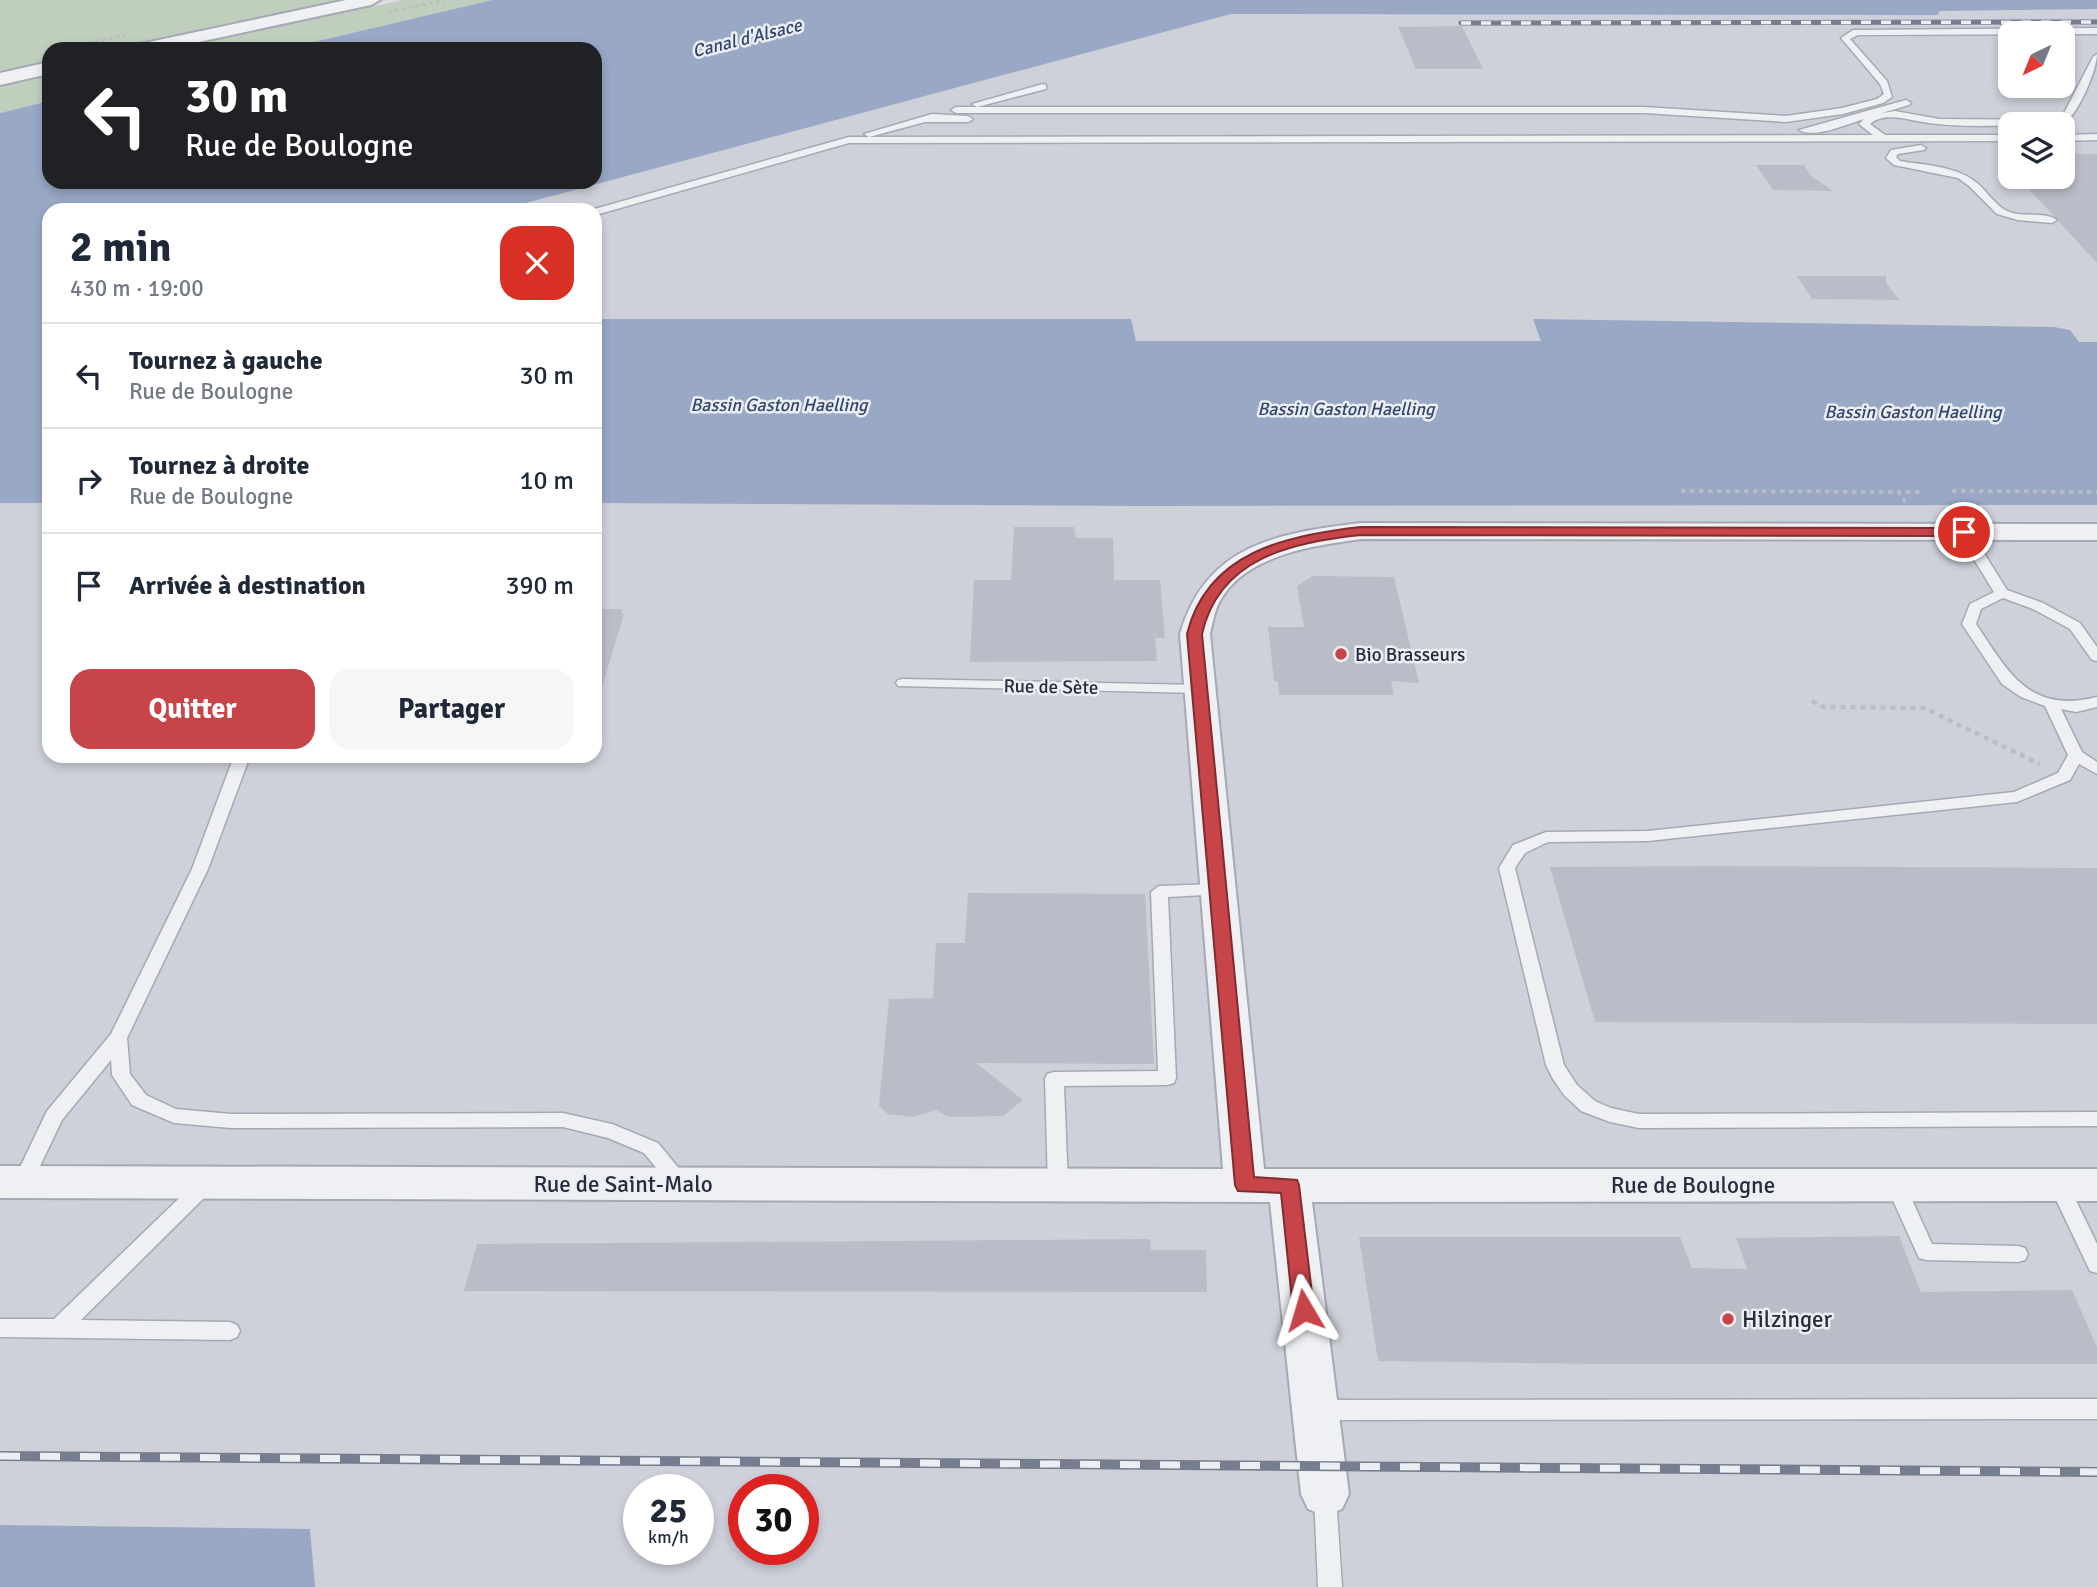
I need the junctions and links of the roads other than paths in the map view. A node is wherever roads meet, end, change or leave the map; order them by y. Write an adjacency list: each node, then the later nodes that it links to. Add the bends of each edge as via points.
1 (371, 0): 3 (street)
2 (2097, 31): 9 (lane, via 1847,34 1845,38 1888,91)
3 (173, 42)
4 (2097, 57): 12 (lane, via 2066,119 2057,123 1939,122)
5 (42, 70): 6 (street)
6 (0, 79)
7 (1043, 87): 11 (lane)
8 (1910, 92): 10 (lane)
9 (1880, 101): 11 (lane, via 1786,119 1644,110); 13 (lane, via 1841,116 1792,124 1670,115)
10 (1906, 103): 12 (lane); 13 (lane, via 1813,130 1659,120)
11 (956, 110): 14 (lane)
12 (1882, 115): 18 (lane, via 1864,124)
13 (1437, 116): 14 (lane)
14 (924, 119): 19 (lane)
15 (2097, 137): 17 (lane)
16 (1998, 138): 18 (lane)
17 (2075, 138)
18 (1884, 139): 19 (lane)
19 (849, 140): 23 (lane)
20 (1998, 148): 24 (lane, via 1908,148 1894,152 1891,158 1961,176 2001,212)
21 (2075, 148): 22 (lane)
22 (2097, 148)
23 (602, 210)
24 (2052, 220)
25 (1964, 532): 26 (street); 27 (lane); 30 (street, via 1361,531 1325,535 1256,556 1224,577 1210,593 1200,610 1195,634)
26 (2097, 532)
27 (2001, 593): 28 (lane, via 2075,625); 32 (lane, via 1975,607 1969,624 2007,681)
28 (2097, 657)
29 (903, 683): 30 (lane, Rue de Sète)
30 (1200, 690): 36 (street)
31 (2097, 702): 32 (lane, via 2076,707)
32 (2051, 704): 33 (lane)
33 (2076, 755): 35 (lane); 38 (lane, via 2064,776 2017,797 1648,836 1546,837 1519,849 1507,868 1555,1065 1565,1087 1583,1104 1611,1116 1639,1121)
34 (239, 763): 37 (lane, via 200,869)
35 (2097, 769)
36 (1218, 890): 42 (street); 46 (lane, via 1159,892 1167,1078 1054,1079)
37 (118, 1038): 39 (lane, via 54,1116); 41 (lane, via 121,1074 139,1100 174,1116 231,1121 563,1120 651,1148)
38 (2097, 1119)
39 (11, 1182): 40 (street, Rue de Saint-Malo)
40 (207, 1182): 41 (street, Rue de Saint-Malo); 50 (lane)
41 (680, 1184): 46 (street, Rue de Saint-Malo)
42 (1245, 1185): 43 (street, Rue de Boulogne); 46 (street, Rue de Saint-Malo)
43 (1290, 1185): 44 (street, Rue de Boulogne); 53 (street)
44 (1896, 1185): 45 (street, Rue de Boulogne); 47 (lane, via 1926,1252)
45 (2078, 1185): 48 (lane)
46 (1058, 1186)
47 (2018, 1254)
48 (2097, 1265)
49 (0, 1328): 50 (lane)
50 (59, 1328): 51 (lane)
51 (230, 1331)
52 (2097, 1409): 53 (lane)
53 (1315, 1410): 54 (street)
54 (1325, 1494): 55 (lane)
55 (1330, 1587)

